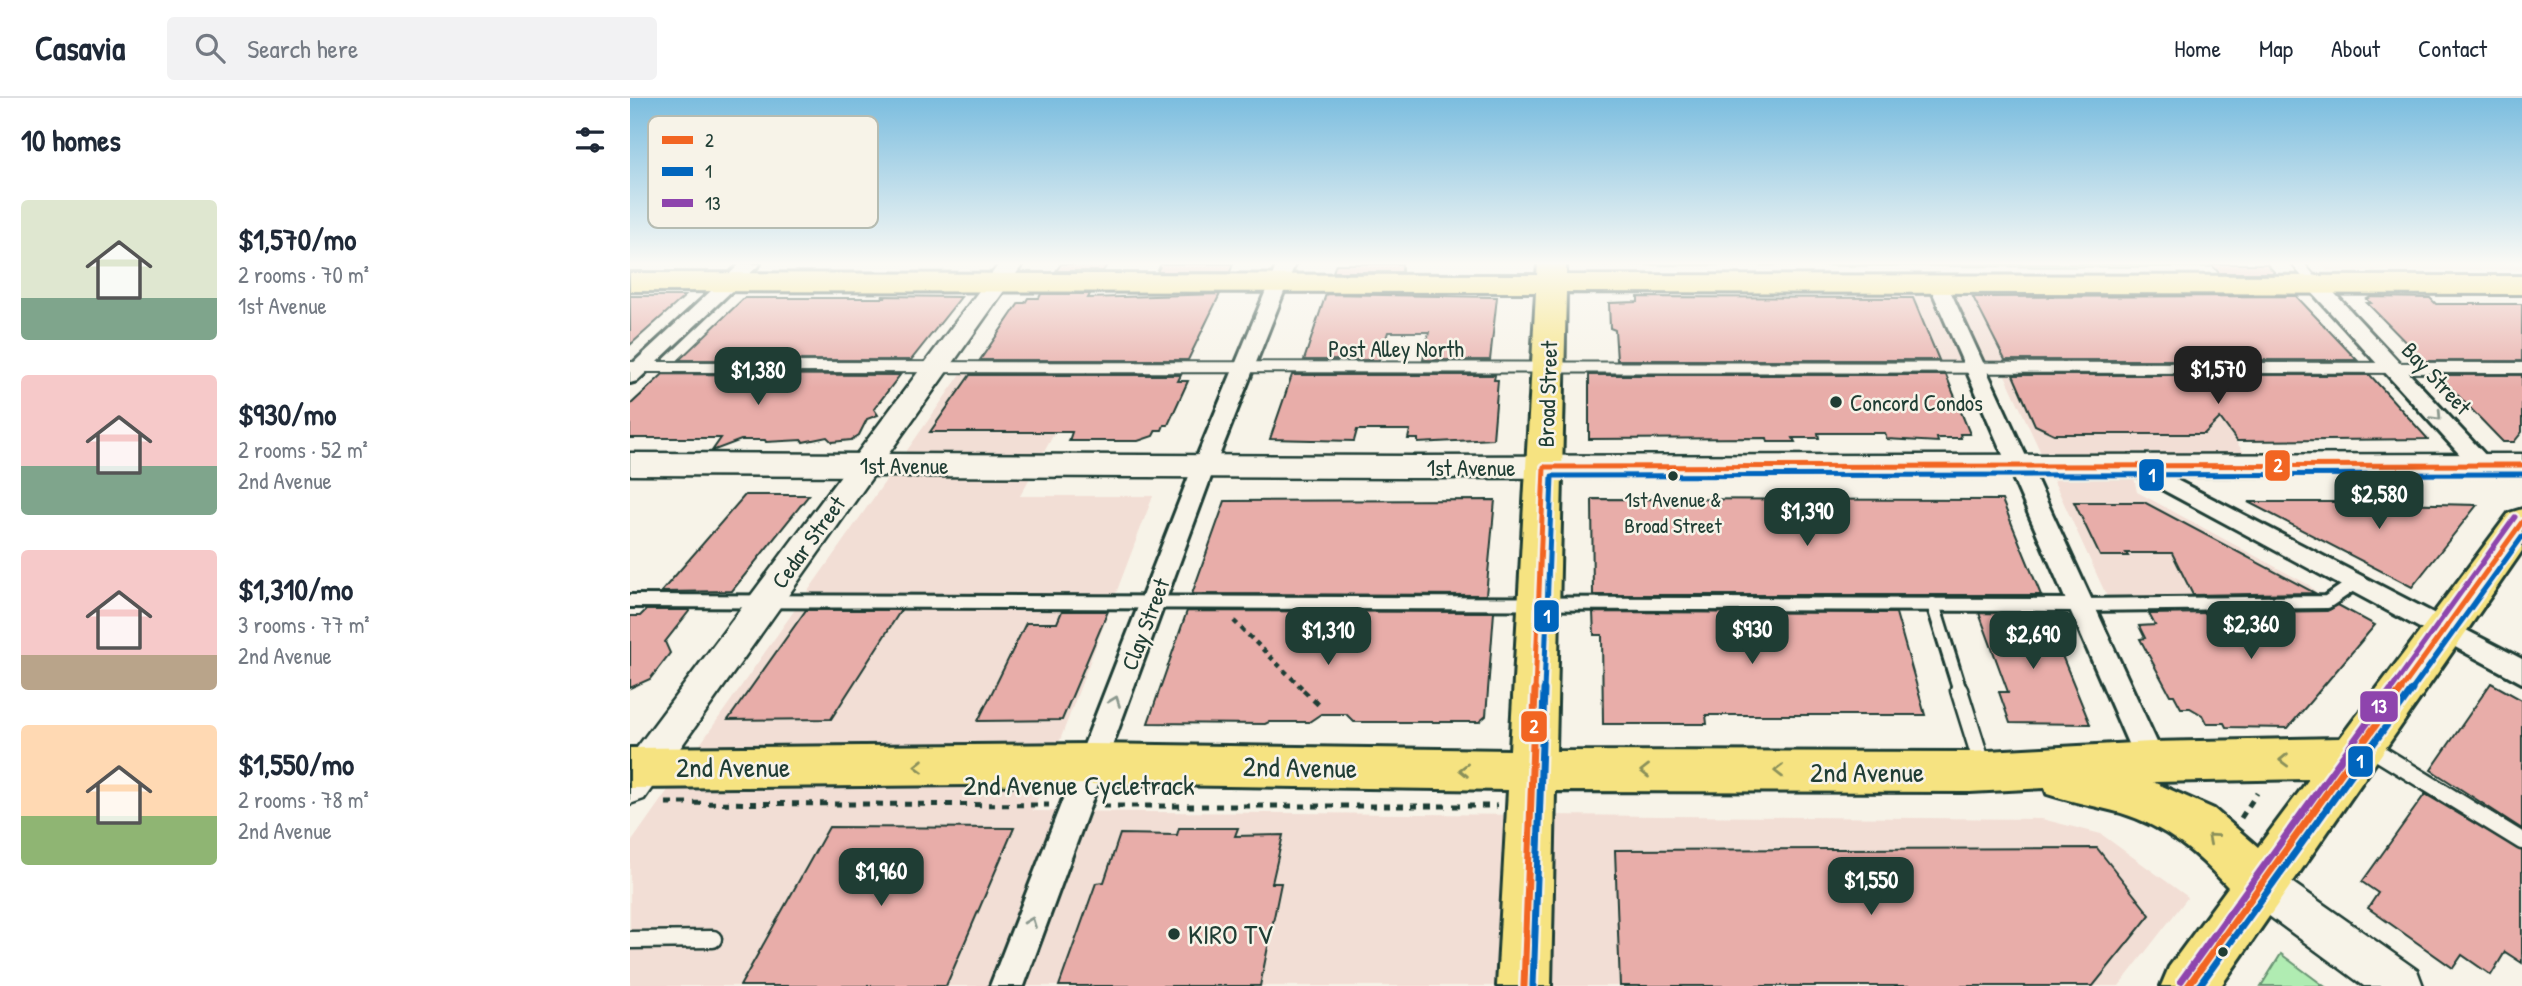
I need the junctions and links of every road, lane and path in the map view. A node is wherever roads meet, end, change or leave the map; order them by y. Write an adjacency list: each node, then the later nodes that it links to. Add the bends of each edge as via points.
1 (706, 305): 13 (street)
2 (981, 305): 7 (street, Cedar Street)
3 (1269, 305): 8 (street, Clay Street)
4 (1551, 305): 12 (main road, Broad Street)
5 (1948, 305): 9 (street)
6 (2336, 305): 10 (street, Bay Street)
7 (937, 366): 8 (lane, Post Alley North); 13 (lane, Post Alley North); 16 (street, Cedar Street)
8 (1244, 366): 12 (lane, Post Alley North); 18 (street, Clay Street)
9 (1975, 366): 10 (lane, Post Alley North); 12 (lane, Post Alley North); 21 (street)
10 (2392, 367): 11 (lane, Post Alley North); 15 (street, Bay Street, one-way to 15)
11 (2522, 368)
12 (1548, 369): 20 (main road, Broad Street)
13 (634, 370)
14 (630, 464): 16 (main road, 1st Avenue)
15 (2481, 464): 17 (main road, 1st Avenue); 19 (main road, 1st Avenue)
16 (864, 465): 18 (main road, 1st Avenue); 25 (street, Cedar Street)
17 (2522, 465)
18 (1204, 466): 20 (main road, 1st Avenue); 26 (street, Clay Street)
19 (2136, 466): 21 (main road, 1st Avenue); 23 (street)
20 (1544, 467): 21 (main road, 1st Avenue); 27 (main road, Broad Street)
21 (2020, 467): 29 (street)
22 (2518, 534): 31 (main road)
23 (2355, 583): 29 (lane, via 2327,602); 31 (street)
24 (630, 601): 25 (lane)
25 (766, 601): 26 (lane); 37 (street, Cedar Street)
26 (1155, 601): 27 (lane); 38 (street, Clay Street, one-way to 26)
27 (1539, 603): 28 (lane); 40 (main road, Broad Street)
28 (1933, 604): 29 (lane); 36 (lane, via 1979,754)
29 (2081, 605): 35 (street)
30 (1233, 620): 33 (path)
31 (2444, 630): 32 (street); 34 (main road)
32 (2522, 671)
33 (1320, 706)
34 (2357, 750): 35 (main road, 2nd Avenue, one-way to 35); 42 (lane); 43 (main road)
35 (2151, 762): 36 (main road, 2nd Avenue)
36 (1970, 772): 40 (main road, 2nd Avenue, one-way to 40); 43 (main road, 2nd Avenue, one-way to 36, via 2210,834 2157,806 2066,779)
37 (639, 781): 38 (main road, 2nd Avenue, one-way to 37); 38 (path, 2nd Avenue Cycletrack)
38 (1083, 784): 40 (main road, 2nd Avenue, one-way to 38); 40 (path, 2nd Avenue Cycletrack); 46 (street, Clay Street, one-way to 38)
39 (2262, 785): 41 (path)
40 (1531, 788): 47 (main road, Broad Street)
41 (2237, 824)
42 (2522, 841)
43 (2261, 885): 48 (main road); 49 (street)
44 (713, 939): 45 (lane)
45 (630, 940)
46 (1007, 986)
47 (1524, 986)
48 (2188, 986)
49 (2401, 986)

